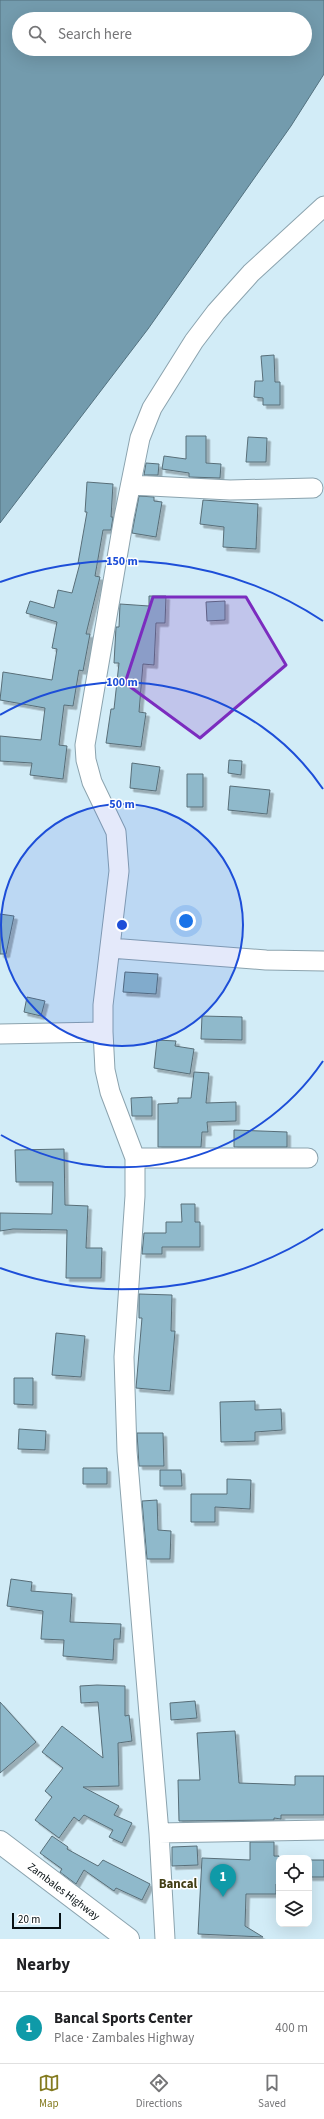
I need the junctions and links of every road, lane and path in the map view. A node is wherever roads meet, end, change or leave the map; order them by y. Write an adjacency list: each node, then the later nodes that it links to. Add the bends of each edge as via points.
1 (324, 206): 2 (street, via 250,273 194,341 152,408 140,438)
2 (131, 485): 3 (street, via 230,490); 4 (street, via 85,745 92,782 116,832 119,871)
3 (313, 488)
4 (110, 948): 5 (street, via 266,960); 6 (street)
5 (324, 961)
6 (102, 1032): 7 (street); 8 (street, via 105,1070 110,1092)
7 (0, 1034)
8 (135, 1158): 9 (street); 11 (street, via 135,1196 124,1357 126,1451)
9 (308, 1158)
10 (324, 1830): 11 (street)
11 (159, 1833): 14 (street)
12 (0, 1842): 13 (main road, Zambales Highway)
13 (128, 1939)
14 (165, 1939)

